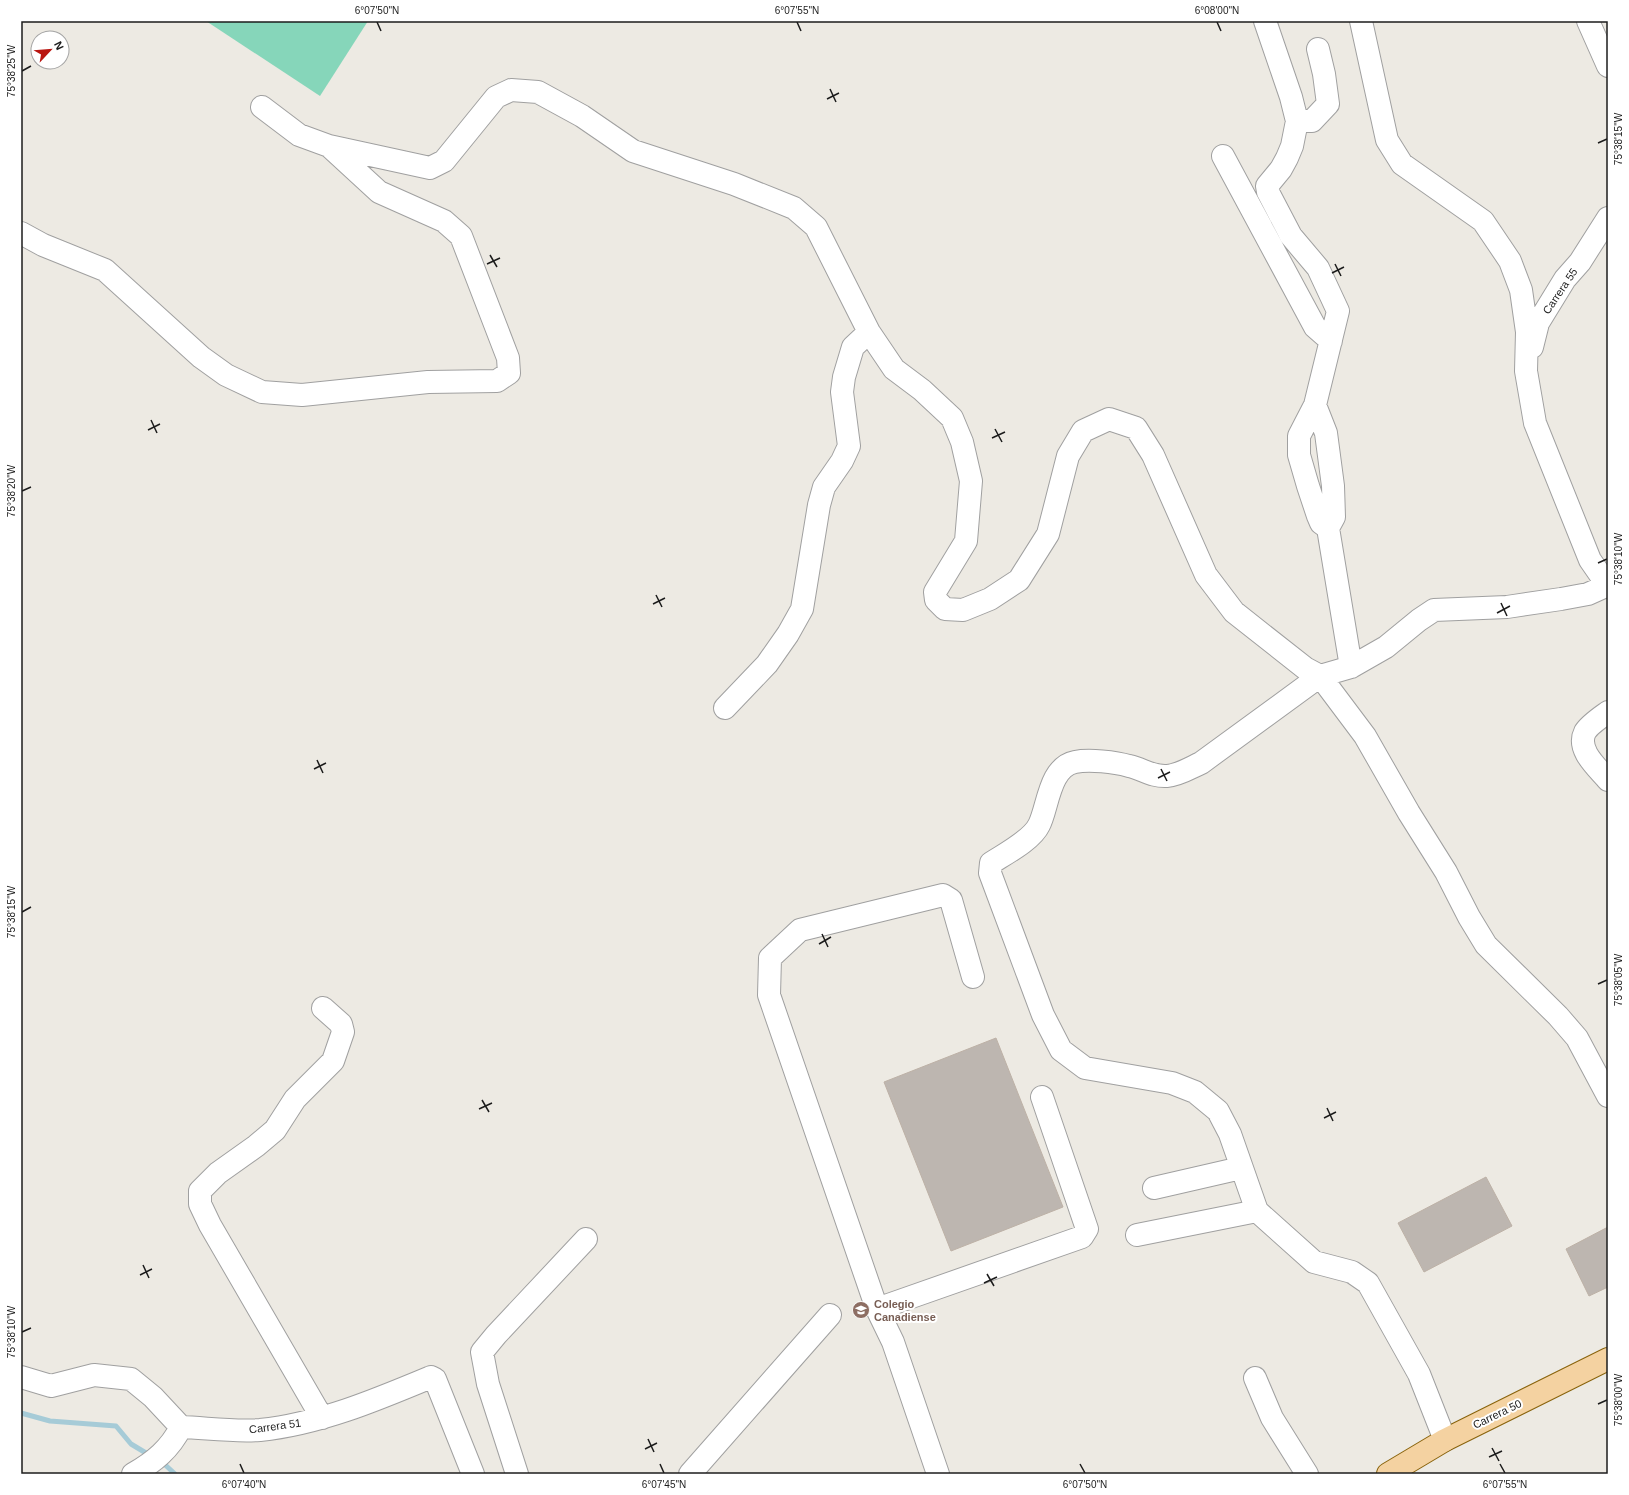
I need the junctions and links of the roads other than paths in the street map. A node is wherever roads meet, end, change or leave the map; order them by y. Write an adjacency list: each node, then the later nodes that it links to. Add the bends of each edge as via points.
1 (1265, 21): 7 (street)
2 (1361, 21): 14 (street, via 1387,140 1402,164 1483,221 1510,261 1521,290 1527,332)
3 (1588, 21): 5 (street)
4 (1318, 49): 7 (street, via 1328,104 1312,121)
5 (1608, 66)
6 (262, 107): 8 (street, via 299,136)
7 (1297, 121): 13 (street, via 1292,146 1282,169 1267,186 1291,236 1318,268 1338,311)
8 (329, 146): 11 (street, via 379,192 444,221 461,236 508,358 509,373 497,381 428,382 302,395 262,392 226,375 201,357 105,270 43,245); 12 (street, via 430,168 444,161 496,97 511,90 538,92 582,116 632,151 734,184 794,208 816,227)
9 (1223, 156): 13 (street, via 1315,327)
10 (1608, 218): 14 (street, Carrera 55, via 1538,323)
11 (21, 233)
12 (869, 332): 19 (street, via 894,369 922,390 952,418 962,442 971,481 966,541 935,592 936,600 946,609 963,610 990,599 1019,580 1048,534 1068,456 1084,430 1109,420 1136,428 1153,456 1206,575 1234,612 1305,668); 20 (street, via 853,347 844,377 842,392 848,446 842,461 824,487 802,609 767,664)
13 (1331, 342): 15 (street)
14 (1526, 371): 17 (street, via 1540,439 1590,560)
15 (1314, 405): 16 (street, via 1326,433 1333,486 1334,517); 16 (street, via 1298,436 1299,455 1318,516 1321,523)
16 (1328, 528): 18 (street)
17 (1608, 586): 18 (street, via 1581,595 1515,606 1434,610 1386,647)
18 (1351, 667): 19 (street)
19 (1320, 676): 25 (street, via 1364,736 1446,872 1486,945 1577,1038); 27 (street, via 1201,763 1185,771 1167,776 1150,775 1130,766 1107,762 1074,762 1063,769 1051,784 1039,826 1020,845 991,863 990,873 1043,1015 1061,1050 1085,1068 1172,1082 1195,1092 1218,1111 1230,1134)
20 (725, 708)
21 (1608, 712): 22 (street, via 1585,732 1583,741 1584,750)
22 (1608, 780)
23 (973, 977): 32 (street, via 951,900 943,895 800,930 770,958 770,995)
24 (323, 1008): 37 (street, via 341,1024 343,1032 333,1061 295,1100 275,1130 218,1173 200,1191 200,1204 210,1225)
25 (1608, 1096)
26 (1042, 1097): 32 (street, via 1087,1229 1082,1237)
27 (1241, 1168): 28 (street); 29 (street, via 1251,1188)
28 (1154, 1188)
29 (1257, 1211): 30 (street); 39 (street, via 1314,1262 1352,1272 1368,1283 1419,1374)
30 (1137, 1235)
31 (586, 1239): 42 (street, via 482,1352 488,1384)
32 (877, 1309): 44 (street, via 893,1342)
33 (830, 1315): 43 (street)
34 (1608, 1359): 39 (main road, Carrera 50)
35 (21, 1377): 38 (street, via 51,1386 94,1375 131,1379 153,1397)
36 (1255, 1378): 45 (street, via 1272,1418)
37 (322, 1418): 38 (street, Carrera 51, via 260,1430); 41 (street, Carrera 51, via 431,1377 435,1379)
38 (181, 1427): 40 (street, via 173,1442)
39 (1445, 1440): 46 (main road, Carrera 50)
40 (148, 1465)
41 (473, 1474)
42 (517, 1474)
43 (690, 1474)
44 (938, 1474)
45 (1307, 1474)
46 (1388, 1474)

